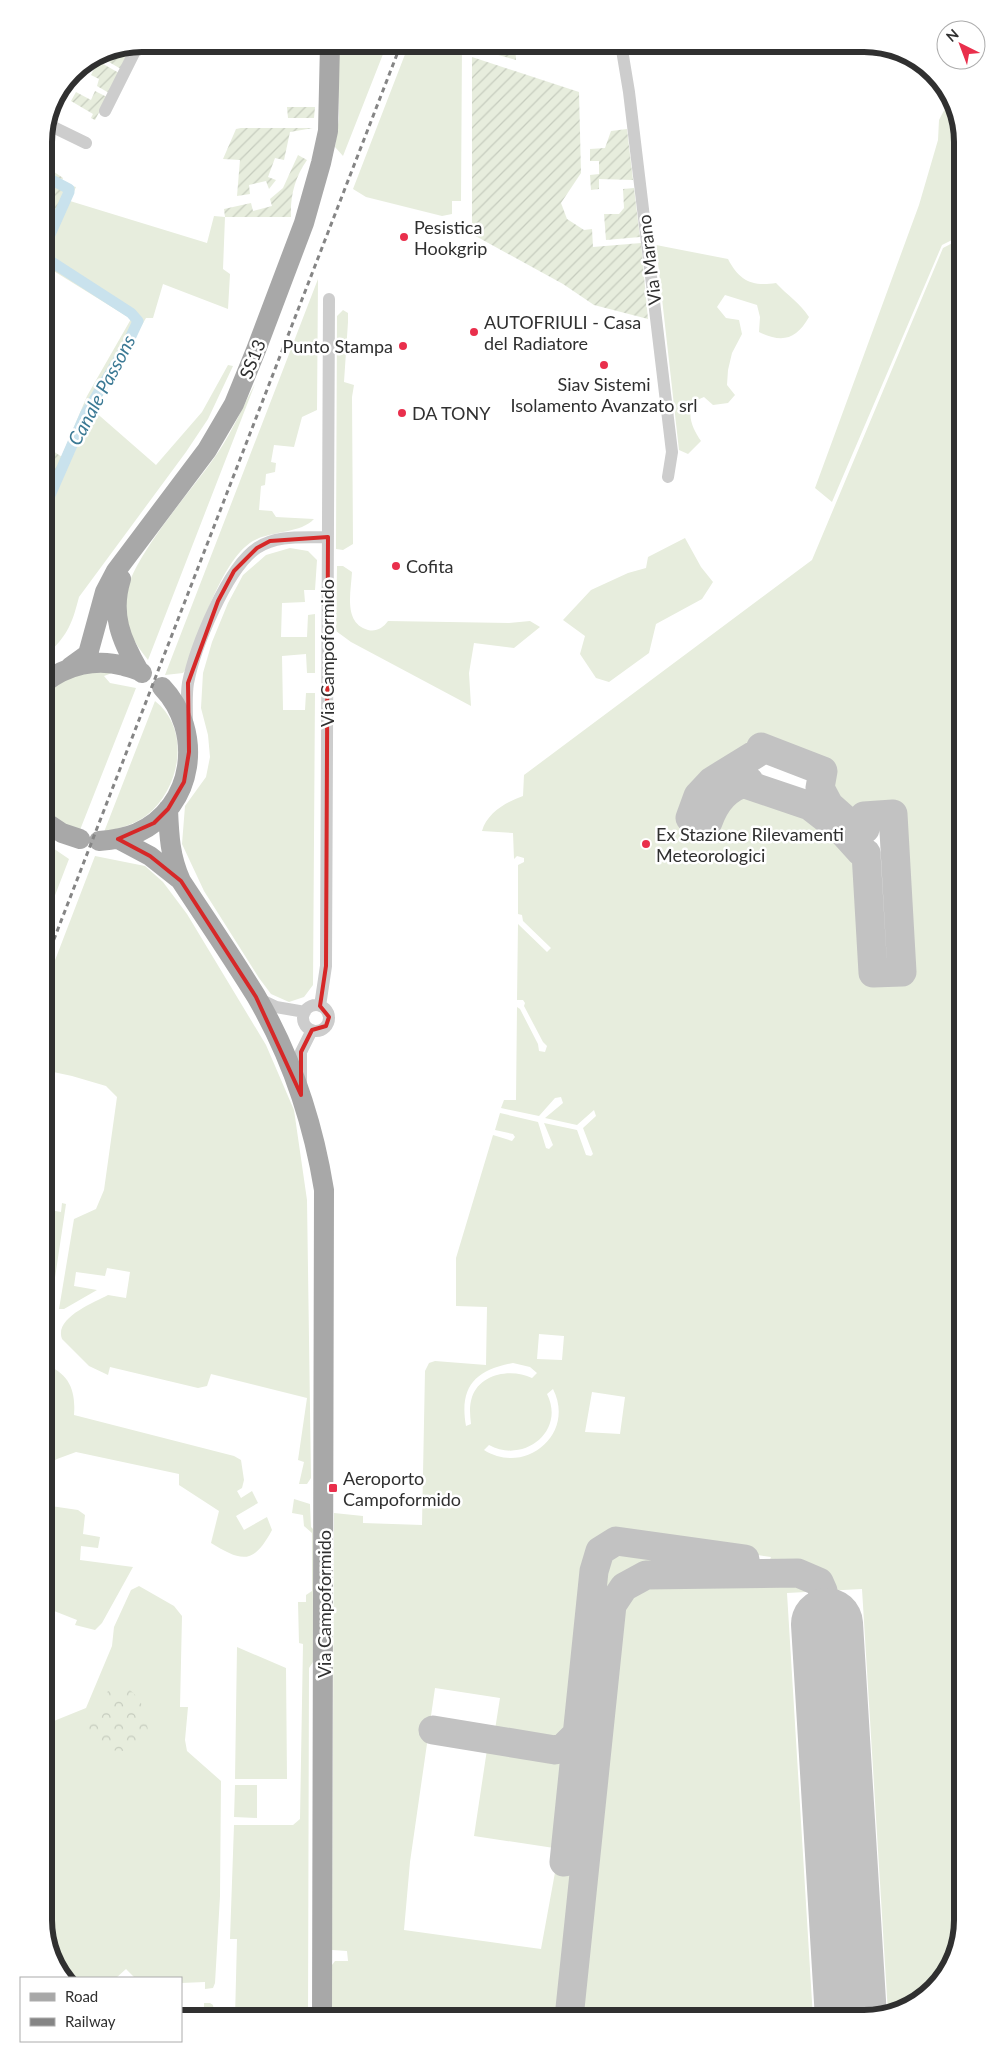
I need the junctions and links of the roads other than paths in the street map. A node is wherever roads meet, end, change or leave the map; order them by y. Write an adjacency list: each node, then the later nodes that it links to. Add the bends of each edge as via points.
1 (330, 52): 10 (main road, SS13 / SS13, via 327,136 316,184 234,404 207,450)
2 (134, 53): 4 (street)
3 (622, 53): 8 (street, Via Marano, via 672,452)
4 (105, 112)
5 (54, 127): 6 (street)
6 (86, 143)
7 (329, 300): 9 (street, Via Campoformido)
8 (668, 476)
9 (328, 537): 14 (street, via 282,538 257,548 234,571 218,601 193,665 186,699); 20 (street, Via Campoformido, via 326,966)
10 (127, 558): 11 (main road, SS13, via 105,592 88,654); 11 (main road, SS13, via 115,595 116,608 124,641 141,672 113,663)
11 (70, 667): 12 (main road, SS13)
12 (53, 678)
13 (162, 687): 14 (main road, via 181,714)
14 (188, 736): 15 (main road, via 190,752 184,782)
15 (168, 809): 17 (main road, via 137,833); 18 (main road, via 170,852)
16 (53, 827): 17 (main road, via 62,833)
17 (99, 840): 18 (main road, via 150,856)
18 (181, 881): 19 (main road, Via Campoformido)
19 (256, 997): 21 (street, via 283,1009); 23 (main road, Via Campoformido)
20 (320, 1006): 21 (street, via 310,1006); 22 (street, Via Campoformido, via 328,1012 328,1022 322,1029)
21 (305, 1012): 22 (street, via 303,1020)
22 (312, 1030): 23 (street, via 301,1052)
23 (301, 1095): 24 (main road, Via Campoformido, via 318,1151 324,1190)
24 (322, 2009)

